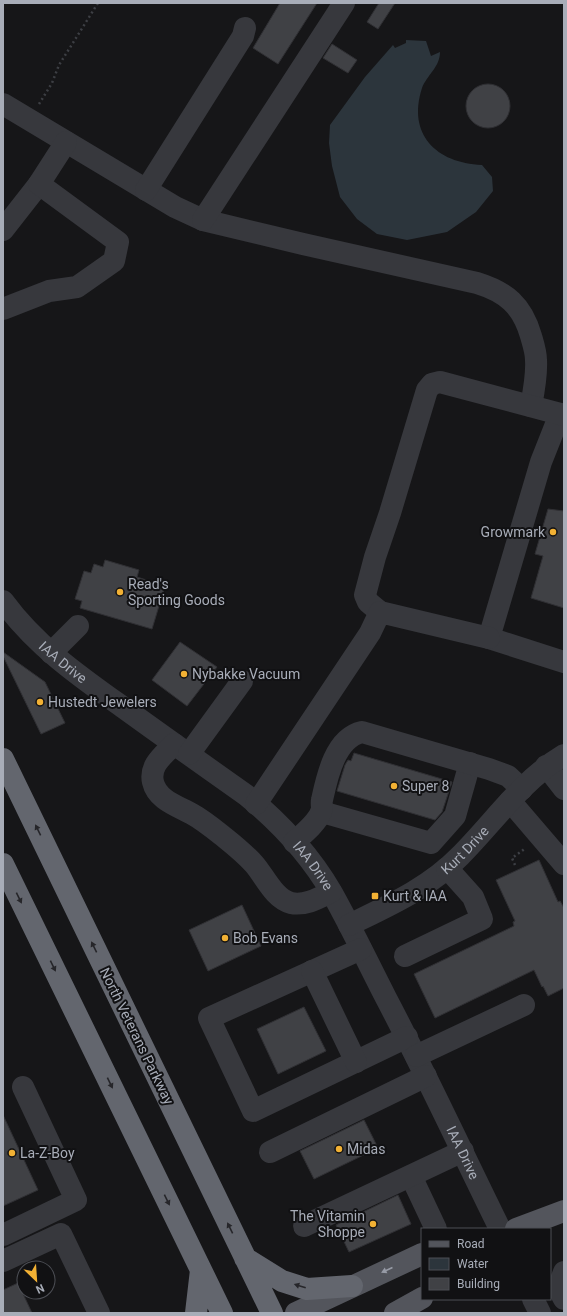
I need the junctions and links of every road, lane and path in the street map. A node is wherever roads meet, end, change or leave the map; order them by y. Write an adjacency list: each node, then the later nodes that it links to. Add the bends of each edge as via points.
1 (98, 3): 5 (path, via 59,65 52,83 33,115)
2 (344, 3): 9 (street)
3 (245, 28): 8 (street, via 243,36)
4 (3, 104): 5 (street)
5 (36, 123): 6 (street)
6 (66, 142): 7 (street); 8 (street)
7 (40, 184): 10 (street); 11 (street, via 118,242 114,261 76,287 48,291)
8 (146, 190): 9 (street, via 174,207)
9 (203, 220): 12 (street, via 476,283 499,292 510,299 520,311 533,342 536,379)
10 (3, 230)
11 (3, 308)
12 (531, 406): 13 (street); 15 (street, via 440,382 432,384 427,390 365,595 368,602)
13 (562, 414): 17 (street, via 541,462)
14 (3, 601): 18 (street, IAA Drive)
15 (380, 612): 17 (street); 28 (street, via 370,633)
16 (78, 626): 18 (street)
17 (489, 638): 19 (street)
18 (50, 653): 21 (street, IAA Drive)
19 (564, 662)
20 (242, 681): 21 (street)
21 (181, 749): 28 (street, IAA Drive); 36 (street, via 154,765 153,781 157,791 166,801 193,815 229,841 255,864 281,899 290,903 303,903)
22 (564, 755): 25 (street, Kurt Drive)
23 (3, 759): 56 (highway, North Veterans Parkway, one-way to 23)
24 (470, 763): 27 (street, via 508,776); 29 (street, via 455,816 431,843); 29 (street, via 362,732 355,733 334,758 322,802)
25 (546, 766): 26 (street); 27 (street, Kurt Drive)
26 (564, 789)
27 (516, 795): 30 (street); 35 (street, Kurt Drive)
28 (256, 804): 31 (street, IAA Drive)
29 (322, 812): 31 (street, via 312,826)
30 (540, 836): 33 (street); 34 (path, via 512,858)
31 (294, 842): 36 (street, IAA Drive)
32 (3, 864): 58 (highway, one-way to 58)
33 (564, 864)
34 (515, 865)
35 (447, 868): 37 (street, Kurt Drive, via 410,894); 39 (street, via 473,897 482,919)
36 (331, 892): 37 (street, IAA Drive)
37 (349, 925): 38 (street, IAA Drive)
38 (361, 949): 40 (street); 42 (street, IAA Drive)
39 (405, 956)
40 (312, 971): 43 (street); 43 (street, via 209,1018 253,1111)
41 (524, 1005): 42 (street)
42 (412, 1047): 43 (street); 44 (street, IAA Drive)
43 (356, 1062)
44 (426, 1076): 46 (street, IAA Drive); 47 (street)
45 (23, 1087): 54 (street, via 76,1200)
46 (462, 1151): 48 (street); 52 (street, IAA Drive)
47 (270, 1152)
48 (411, 1176): 50 (street); 51 (street)
49 (564, 1211): 53 (main road)
50 (304, 1226)
51 (436, 1228)
52 (500, 1228)
53 (519, 1228)
54 (3, 1235)
55 (421, 1254): 60 (main road, one-way to 60)
56 (245, 1258): 60 (highway, one-way to 56, via 307,1289 282,1281); 67 (highway, North Veterans Parkway)
57 (3, 1261): 64 (street, via 61,1234)
58 (201, 1270): 65 (highway); 66 (highway)
59 (564, 1272): 62 (street, via 558,1288)
60 (352, 1286): 68 (main road)
61 (421, 1299): 69 (main road)
62 (564, 1299)
63 (534, 1300): 70 (street)
64 (99, 1313)
65 (196, 1313)
66 (222, 1313)
67 (272, 1313)
68 (296, 1313)
69 (395, 1313)
70 (540, 1313)

